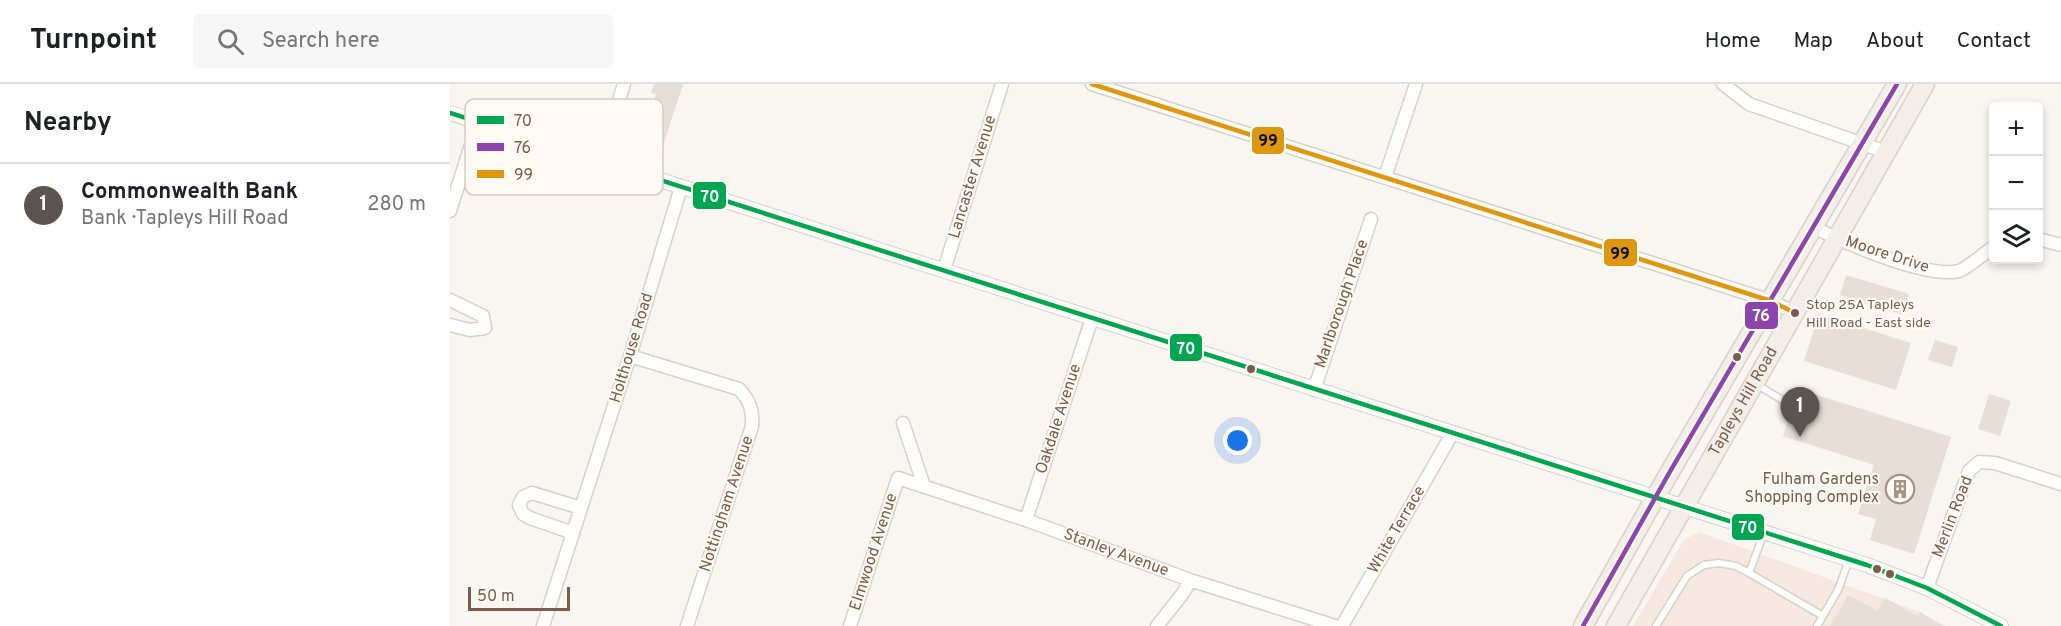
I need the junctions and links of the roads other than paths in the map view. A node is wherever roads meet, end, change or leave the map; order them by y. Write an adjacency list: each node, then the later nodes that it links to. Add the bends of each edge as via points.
1 (624, 84): 8 (street)
2 (1002, 84): 24 (street, Lancaster Avenue)
3 (1092, 84): 14 (street)
4 (1416, 84): 14 (street)
5 (1723, 84): 11 (street, via 1749,104)
6 (1897, 84): 11 (main road, Tapleys Hill Road)
7 (1925, 84): 12 (main road, Tapleys Hill Road)
8 (619, 99)
9 (450, 113): 10 (street)
10 (465, 118)
11 (1862, 142): 12 (street); 19 (main road, Tapleys Hill Road)
12 (1886, 152): 20 (main road, Tapleys Hill Road)
13 (465, 164): 17 (street)
14 (1385, 177): 26 (street)
15 (663, 181): 16 (street)
16 (681, 187): 24 (street); 30 (street, Holthouse Road)
17 (450, 211)
18 (1371, 219): 32 (street, Marlborough Place)
19 (1813, 227): 20 (street, Moore Drive); 26 (main road, Tapleys Hill Road)
20 (1837, 239): 23 (street, Moore Drive, via 1937,272 1960,271); 27 (main road, Tapleys Hill Road)
21 (2043, 240): 22 (street)
22 (2061, 245)
23 (1989, 251)
24 (944, 270): 28 (street)
25 (450, 300): 29 (street, via 483,316 485,328 470,330)
26 (1771, 301): 27 (street); 39 (main road, Tapleys Hill Road)
27 (1795, 313): 31 (main road, Tapleys Hill Road)
28 (1092, 318): 32 (street); 42 (street, Oakdale Avenue)
29 (450, 325)
30 (630, 356): 41 (street, Holthouse Road); 51 (street, Nottingham Avenue, via 739,389 753,413)
31 (1754, 383): 33 (lane); 40 (main road, Tapleys Hill Road)
32 (1314, 390): 35 (street)
33 (1784, 402)
34 (903, 423): 38 (street)
35 (1452, 434): 39 (street); 55 (street, White Terrace)
36 (898, 478): 38 (street, Stanley Avenue); 52 (street, Elmwood Avenue)
37 (2061, 484): 48 (street, Merlin Road, via 1995,463 1979,462 1969,471)
38 (924, 486): 42 (street, Stanley Avenue)
39 (1655, 497): 40 (street); 56 (main road, Tapleys Hill Road)
40 (1684, 507): 43 (street); 57 (main road, Tapleys Hill Road)
41 (581, 508): 44 (street, Holthouse Road); 44 (street, via 532,493 523,497 519,505 530,518)
42 (1026, 520): 47 (street, Stanley Avenue)
43 (1764, 532): 45 (street); 46 (lane)
44 (573, 533): 50 (street, Holthouse Road)
45 (1849, 559): 48 (street); 49 (lane)
46 (1749, 573): 49 (lane); 58 (lane, via 1719,563 1695,569 1683,581)
47 (1190, 580): 53 (street); 54 (street, Stanley Avenue)
48 (1927, 588): 60 (street)
49 (1823, 616): 59 (lane)
50 (543, 626)
51 (687, 626)
52 (850, 626)
53 (1157, 626)
54 (1335, 626)
55 (1342, 626)
56 (1583, 626)
57 (1616, 626)
58 (1656, 626)
59 (1817, 626)
60 (2001, 626)

